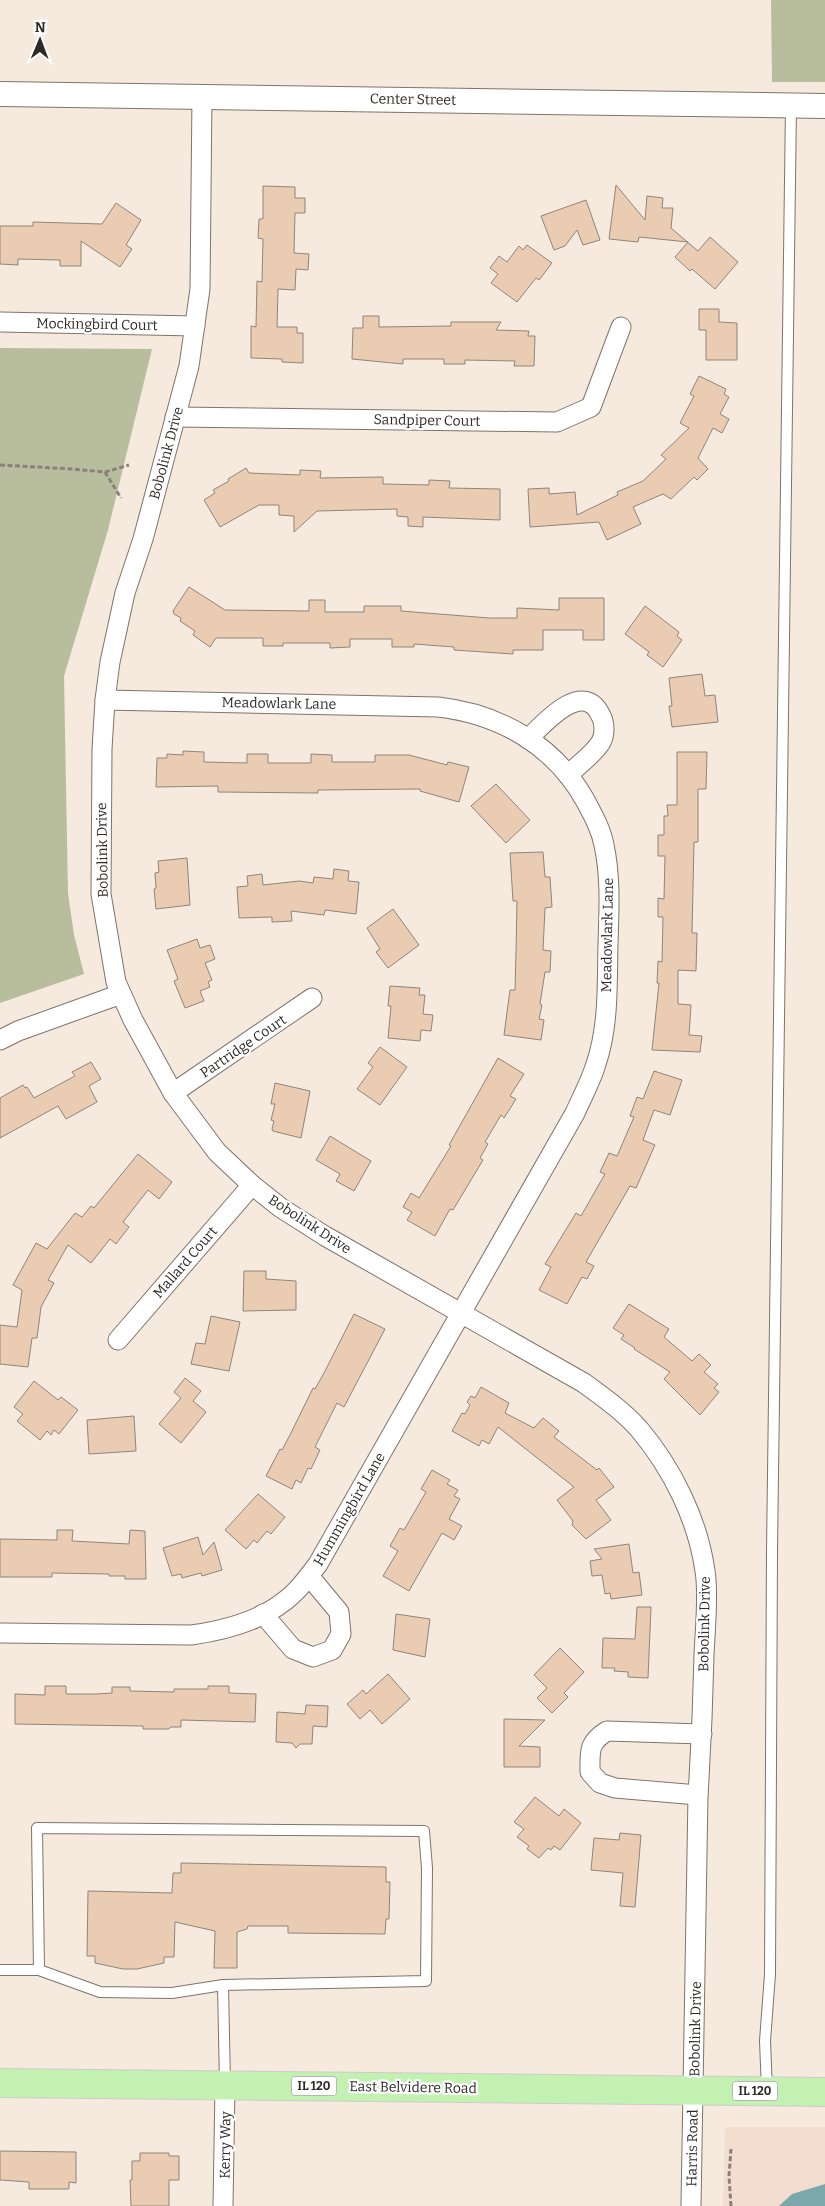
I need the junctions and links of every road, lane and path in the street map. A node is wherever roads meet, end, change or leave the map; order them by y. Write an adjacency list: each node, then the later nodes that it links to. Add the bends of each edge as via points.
1 (0, 94): 2 (street, Center Street)
2 (202, 96): 3 (street, Center Street); 6 (street, Bobolink Drive, via 200,289)
3 (791, 105): 4 (street, Center Street); 34 (lane, via 772,1561 770,1974 765,2041)
4 (825, 106)
5 (0, 322): 6 (street, Mockingbird Court)
6 (195, 326): 8 (street, Bobolink Drive, via 189,366)
7 (621, 327): 8 (street, Sandpiper Court, via 591,406 556,422)
8 (175, 417): 13 (street, Bobolink Drive, via 143,539 125,593)
9 (129, 465): 11 (path)
10 (0, 466): 11 (path)
11 (105, 472): 12 (path)
12 (121, 498)
13 (105, 700): 14 (street, Meadowlark Lane, via 438,706 490,718); 16 (street, Bobolink Drive, via 101,894 116,982)
14 (528, 739): 15 (street, Meadowlark Lane, via 547,751); 15 (street, via 551,716 569,704 583,700 595,705 602,717 604,734 601,743)
15 (568, 775): 21 (street, Meadowlark Lane, via 596,821 610,878 603,1036 596,1065 574,1113)
16 (121, 994): 18 (street); 19 (street, Bobolink Drive)
17 (312, 998): 19 (street, Partridge Court)
18 (0, 1040)
19 (173, 1094): 20 (street, Bobolink Drive, via 217,1152)
20 (252, 1185): 21 (street, Bobolink Drive, via 325,1236); 22 (street, Mallard Court)
21 (461, 1313): 23 (street, Hummingbird Lane); 26 (street, Bobolink Drive, via 584,1382 638,1428 657,1453 686,1504 706,1573)
22 (118, 1340)
23 (309, 1576): 24 (street, Hummingbird Lane, via 296,1592); 24 (street, via 338,1612 341,1634 332,1650 313,1657 293,1649)
24 (263, 1614): 25 (street, Hummingbird Lane, via 242,1624 191,1636)
25 (0, 1633)
26 (702, 1734): 27 (street, Bobolink Drive); 27 (street, via 607,1731 595,1738 590,1752 590,1772 600,1783 616,1788)
27 (698, 1794): 33 (street, Bobolink Drive)
28 (0, 1970): 29 (lane)
29 (39, 1970): 30 (lane, via 100,1992 172,1993); 30 (lane, via 37,1828 424,1831 427,1868 426,1981)
30 (223, 1985): 32 (lane)
31 (0, 2083): 32 (main road, East Belvidere Road / IL 120)
32 (225, 2085): 33 (main road, East Belvidere Road / IL 120); 37 (street, Kerry Way)
33 (694, 2090): 34 (main road, East Belvidere Road / IL 120); 38 (street, Harris Road)
34 (767, 2091): 35 (main road, East Belvidere Road / IL 120)
35 (825, 2092)
36 (731, 2149): 39 (path)
37 (223, 2206)
38 (691, 2206)
39 (731, 2206)

